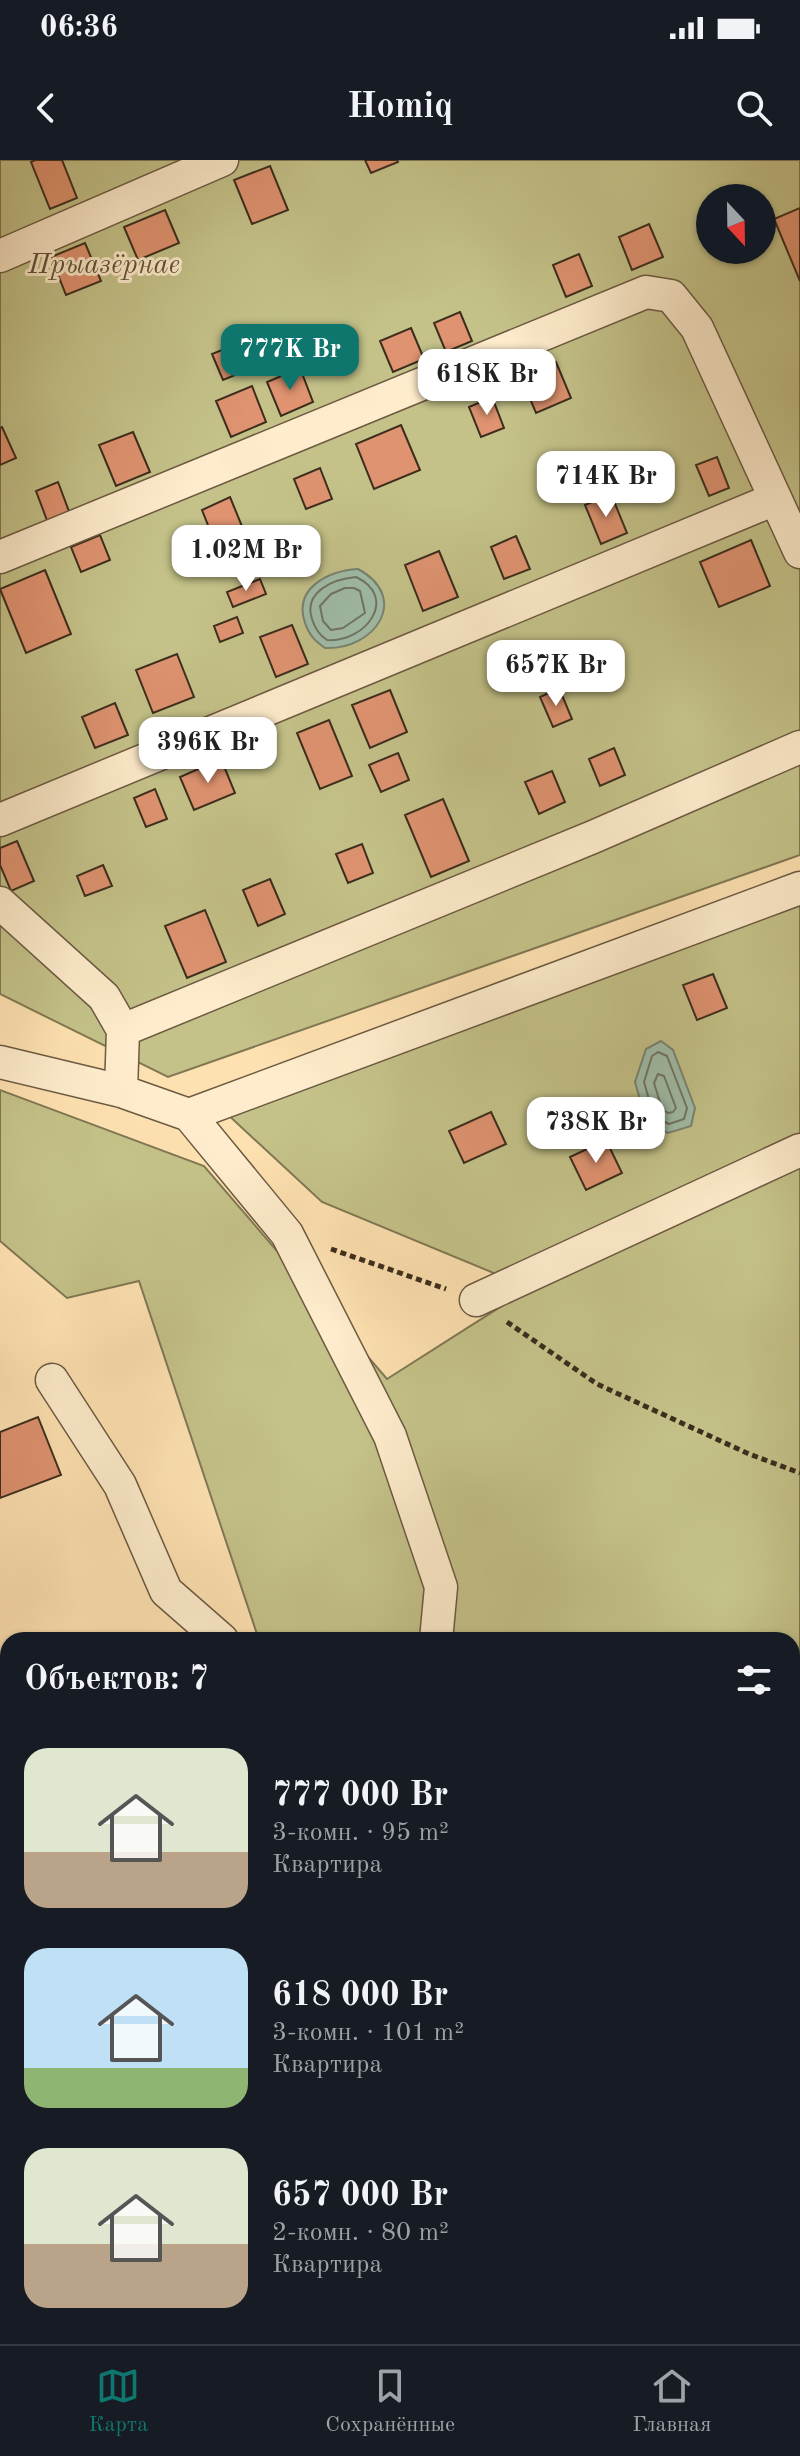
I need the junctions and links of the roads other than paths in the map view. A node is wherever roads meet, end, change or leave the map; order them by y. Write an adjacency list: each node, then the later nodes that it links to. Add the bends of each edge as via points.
1 (222, 160): 2 (street)
2 (0, 256)
3 (775, 499): 4 (street); 5 (street, via 697,328 671,296 646,292); 7 (street)
4 (800, 552)
5 (0, 557)
6 (800, 747): 10 (street)
7 (0, 820)
8 (800, 888): 13 (street)
9 (0, 903): 10 (street, via 104,997)
10 (123, 1030): 12 (street)
11 (0, 1062): 12 (street)
12 (121, 1091): 13 (street)
13 (189, 1115): 18 (street, via 287,1234 390,1436 441,1587)
14 (800, 1150): 15 (street)
15 (476, 1300)
16 (52, 1380): 17 (street, via 120,1485 166,1591)
17 (213, 1632)
18 (437, 1632)

